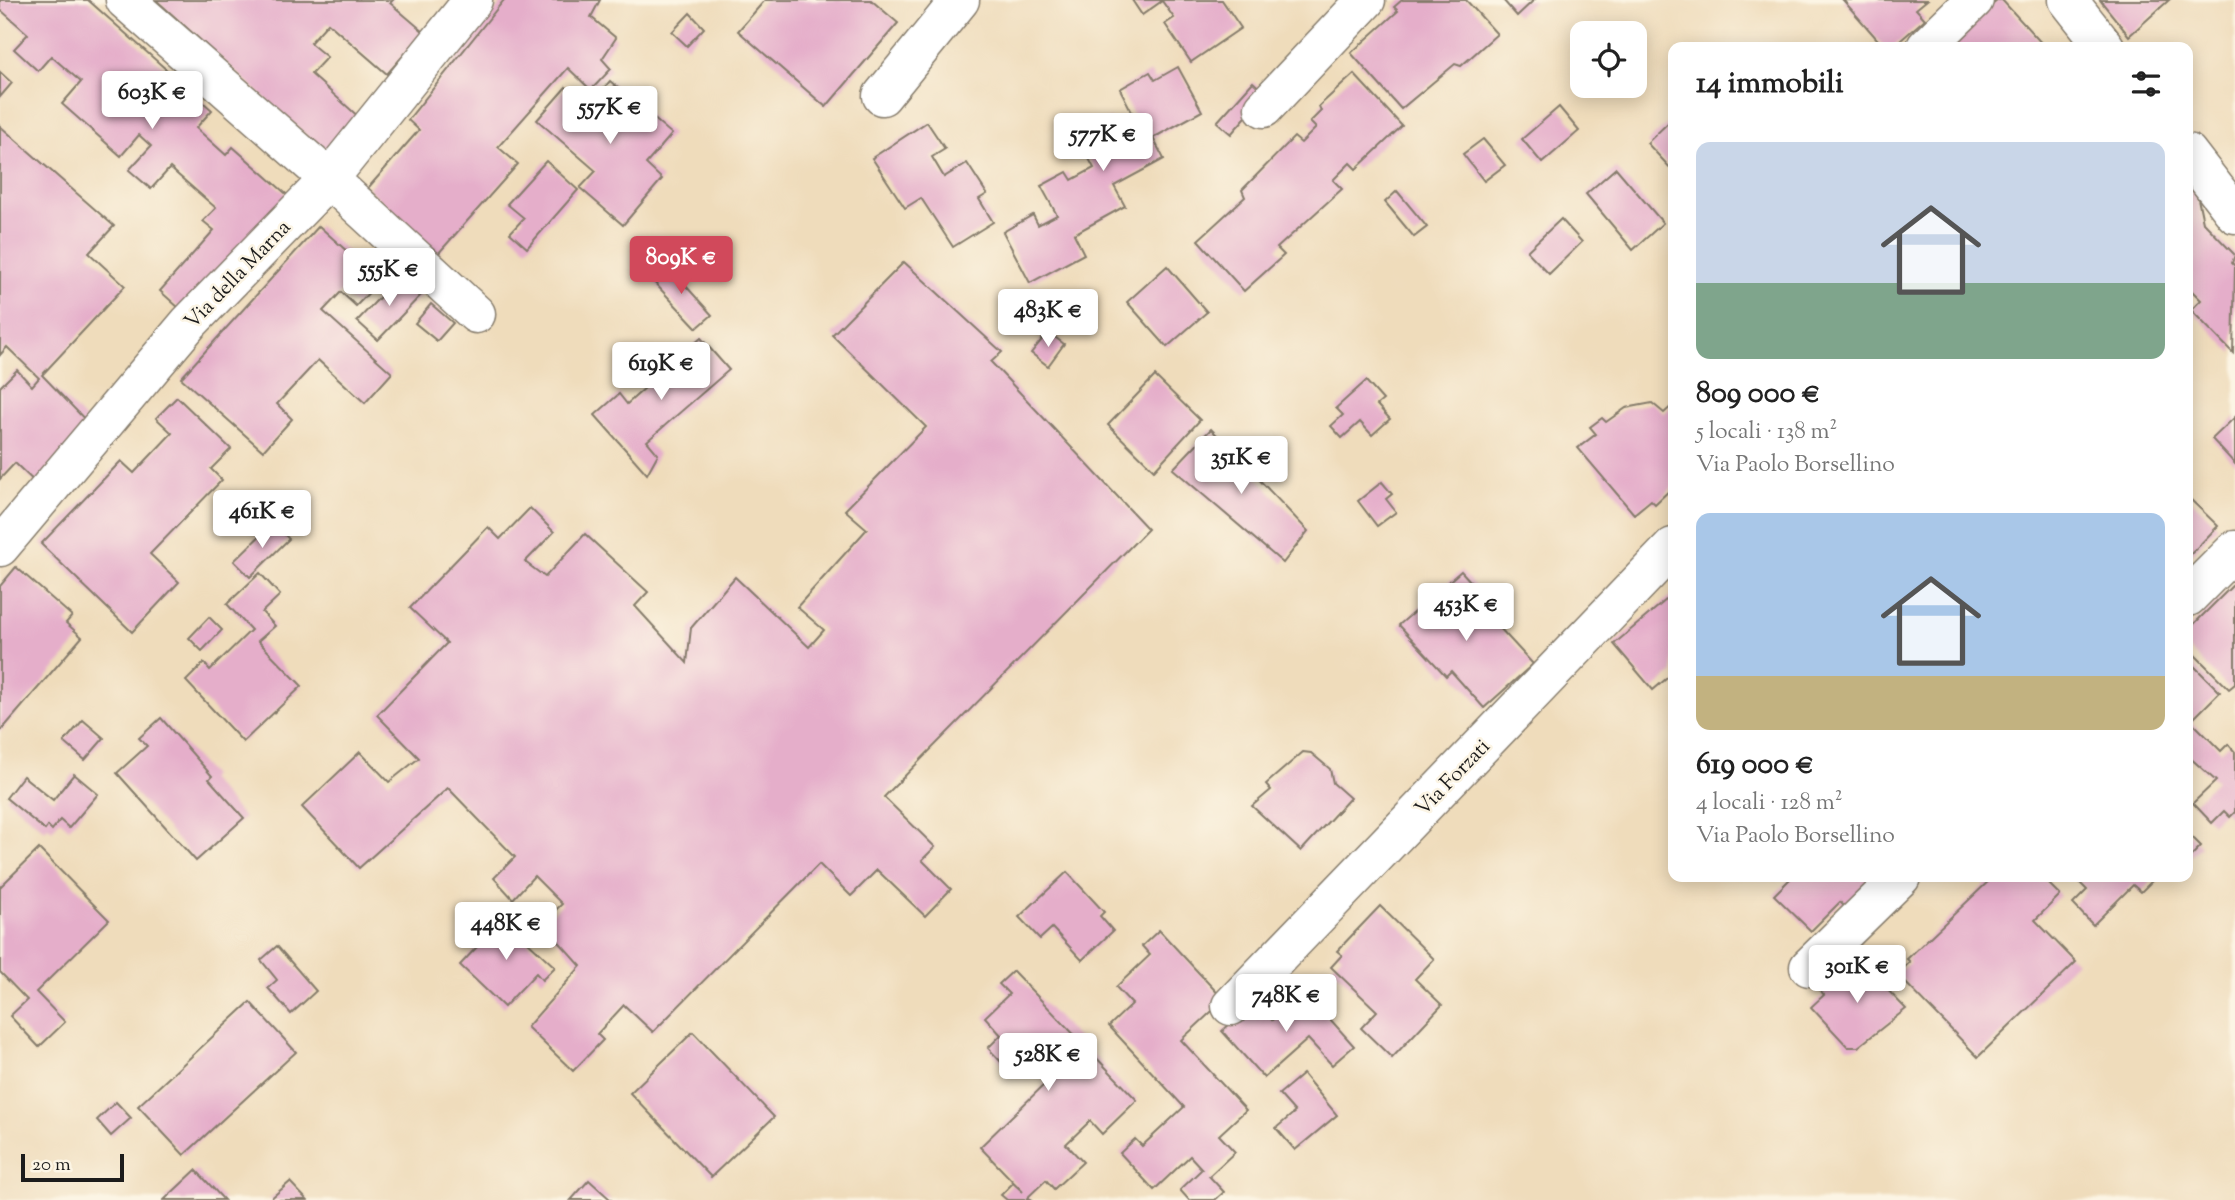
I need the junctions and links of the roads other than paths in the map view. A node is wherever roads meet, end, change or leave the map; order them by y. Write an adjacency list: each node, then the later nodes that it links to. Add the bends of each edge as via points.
1 (125, 0): 12 (street)
2 (472, 0): 12 (street, Via della Marna)
3 (960, 0): 9 (street)
4 (1366, 0): 10 (street)
5 (1974, 0): 7 (street)
6 (2068, 0): 8 (street)
7 (1931, 42)
8 (2101, 42)
9 (882, 96)
10 (1264, 107)
11 (2193, 159): 13 (street)
12 (329, 179): 14 (street); 15 (street, Via della Marna, via 189,323)
13 (2235, 214)
14 (477, 314)
15 (0, 547)
16 (2235, 550): 18 (street)
17 (1668, 552): 21 (street, Via Forzati)
18 (2193, 592)
19 (1897, 882): 20 (street)
20 (1809, 967)
21 (1231, 1006)

